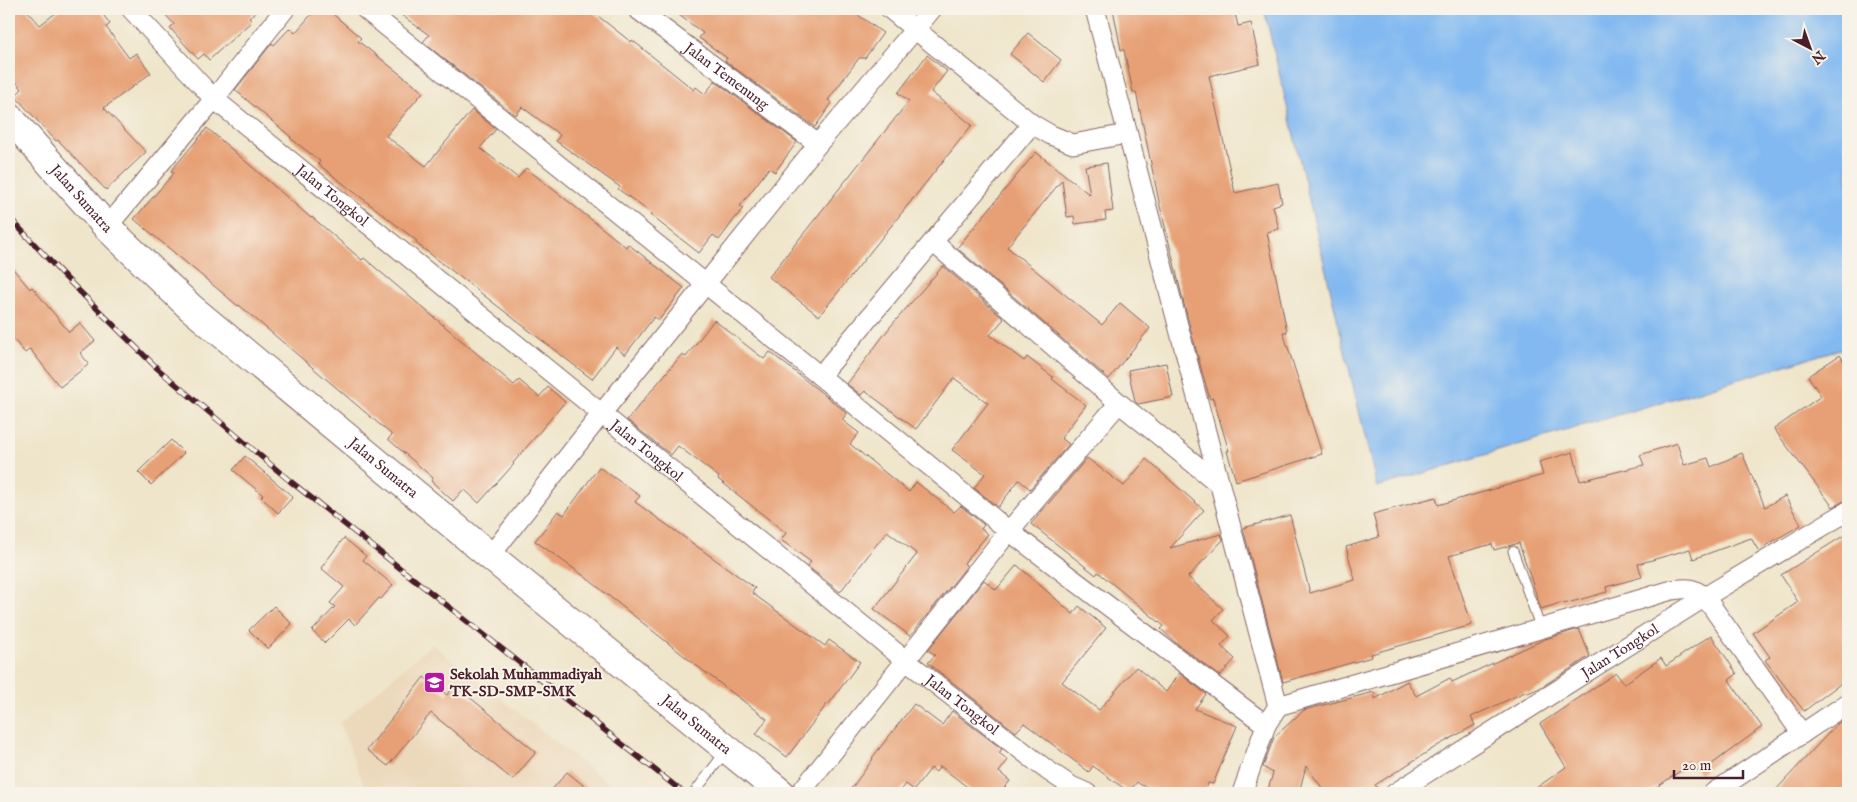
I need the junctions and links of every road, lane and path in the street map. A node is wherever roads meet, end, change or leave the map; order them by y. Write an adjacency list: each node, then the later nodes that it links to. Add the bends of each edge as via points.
1 (131, 9): 9 (street, Jalan Tongkol)
2 (285, 9): 9 (street)
3 (365, 9): 16 (street)
4 (637, 9): 13 (street, Jalan Temenung)
5 (890, 9): 8 (street)
6 (932, 9): 8 (street)
7 (1095, 9): 12 (street)
8 (914, 29): 11 (street); 13 (street)
9 (214, 99): 14 (street); 19 (street, Jalan Tongkol)
10 (9, 116): 14 (highway, Jalan Sumatra)
11 (1032, 124): 12 (street, via 1074,144); 15 (street)
12 (1127, 134): 20 (street)
13 (818, 144): 16 (street)
14 (108, 227): 24 (highway, Jalan Sumatra, via 190,307)
15 (933, 242): 17 (street); 18 (street)
16 (707, 284): 17 (street); 19 (street)
17 (820, 376): 22 (street)
18 (1119, 403): 20 (street); 22 (street)
19 (602, 413): 24 (street); 27 (street, Jalan Tongkol)
20 (1218, 483): 29 (street)
21 (1848, 511): 25 (street, Jalan Tongkol)
22 (1009, 531): 27 (street); 30 (street)
23 (1513, 550): 26 (lane)
24 (490, 556): 32 (highway, Jalan Sumatra)
25 (1705, 597): 26 (street, via 1690,588 1672,590); 31 (street); 38 (street, Jalan Tongkol)
26 (1541, 629): 29 (street)
27 (905, 660): 35 (street); 36 (street, Jalan Tongkol, via 1047,770)
28 (1848, 703): 31 (street)
29 (1278, 706): 30 (street)
30 (1266, 726): 37 (street)
31 (1802, 734): 39 (street)
32 (728, 749): 33 (lane); 34 (highway, Jalan Sumatra)
33 (694, 793)
34 (782, 793)
35 (800, 793)
36 (1087, 793)
37 (1242, 793)
38 (1395, 793)
39 (1713, 793)

